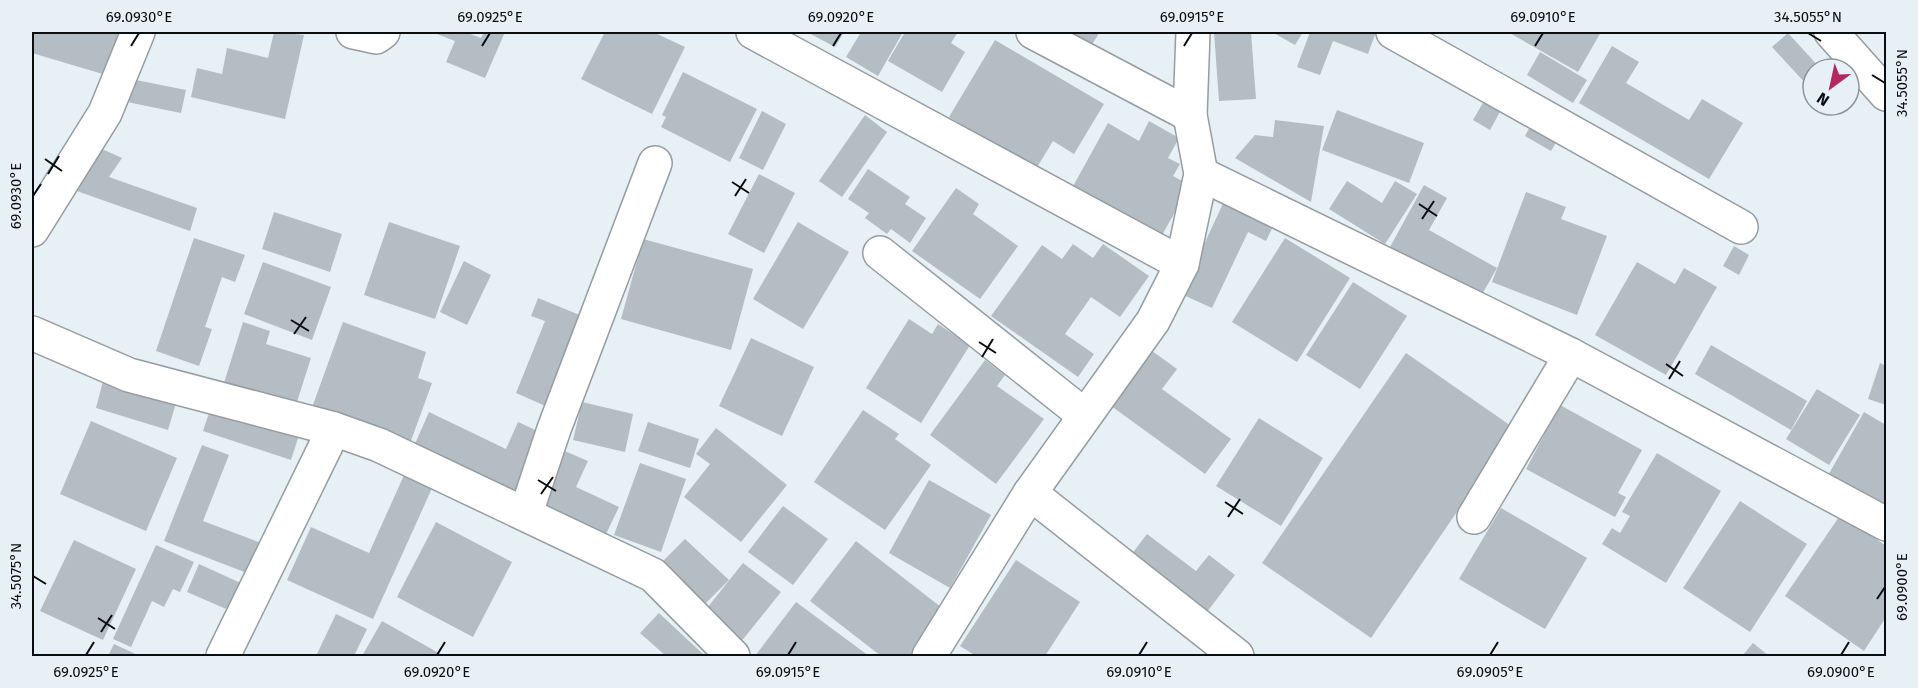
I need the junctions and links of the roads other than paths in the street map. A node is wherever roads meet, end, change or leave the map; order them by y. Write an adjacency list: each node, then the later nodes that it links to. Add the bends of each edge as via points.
1 (138, 32): 14 (street, via 105,113)
2 (353, 32): 3 (street, via 376,37)
3 (382, 32)
4 (753, 32): 16 (street)
5 (1033, 32): 10 (street)
6 (1193, 32): 10 (street)
7 (1393, 32): 13 (street)
8 (1831, 32): 9 (street)
9 (1887, 94)
10 (1190, 115): 12 (street)
11 (655, 163): 22 (street)
12 (1201, 174): 16 (street); 18 (street)
13 (1741, 227)
14 (32, 230)
15 (880, 253): 19 (street)
16 (1182, 264): 19 (street, via 1153,321)
17 (32, 333): 20 (street, via 129,375)
18 (1571, 355): 23 (street); 24 (street)
19 (1084, 416): 21 (street)
20 (334, 429): 22 (street); 25 (street)
21 (1030, 494): 27 (street); 28 (street)
22 (525, 513): 26 (street, via 653,575)
23 (1474, 517)
24 (1887, 524)
25 (223, 657)
26 (733, 657)
27 (929, 657)
28 (1237, 657)

